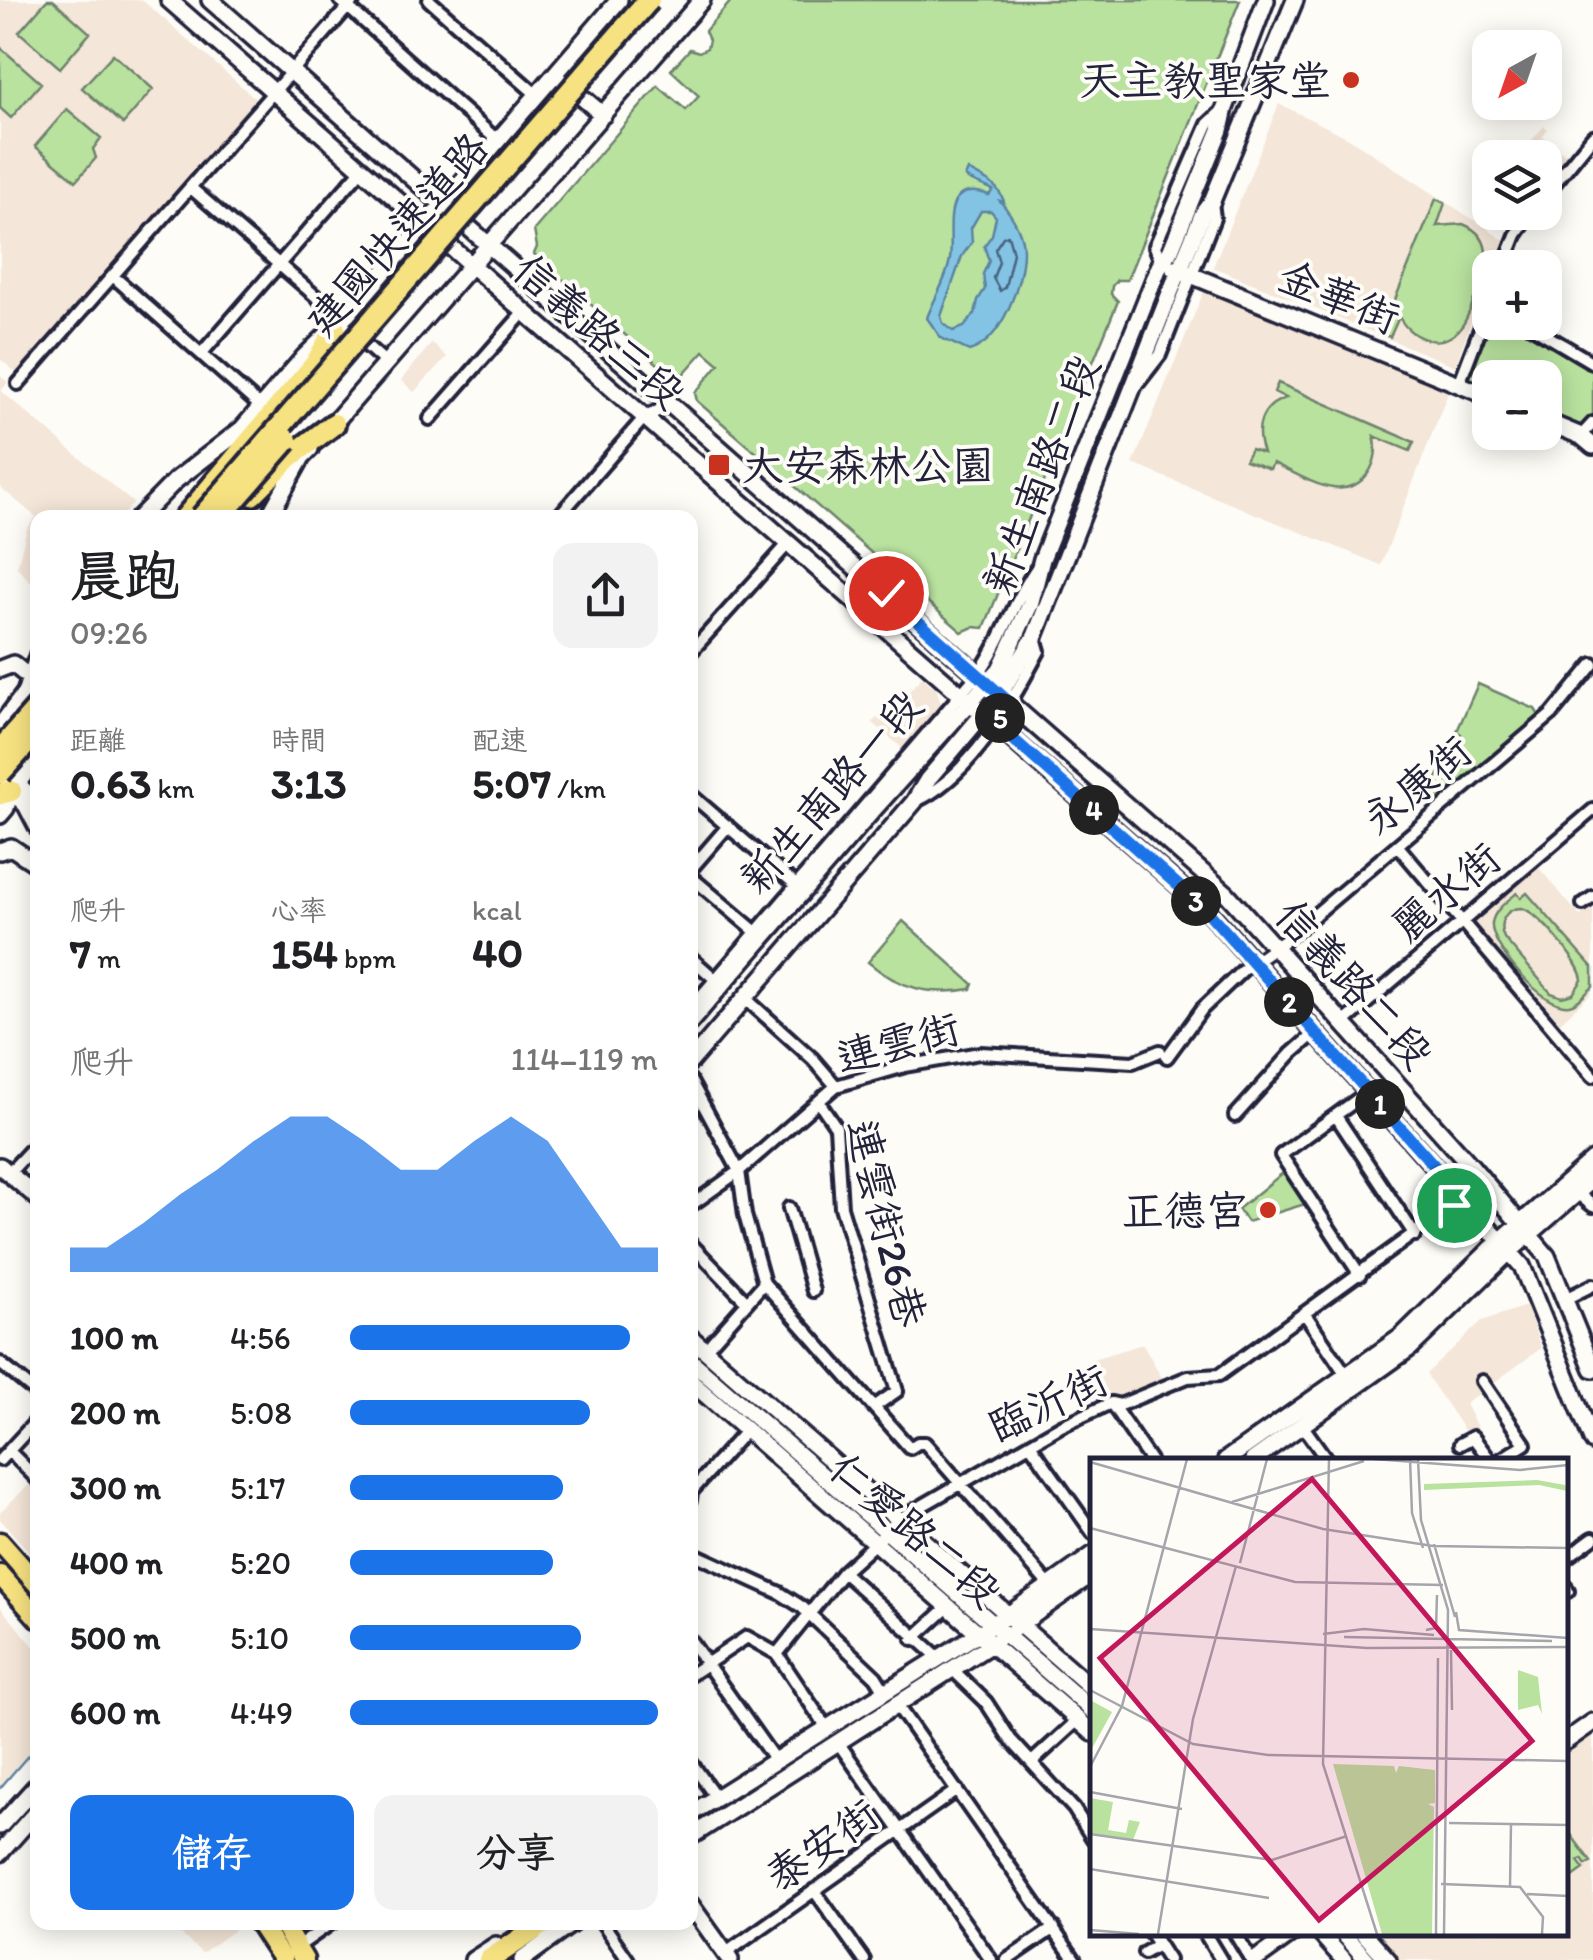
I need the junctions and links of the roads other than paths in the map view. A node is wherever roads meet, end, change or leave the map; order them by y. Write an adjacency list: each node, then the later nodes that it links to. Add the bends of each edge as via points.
1 (168, 0): 13 (main road, 信義路三段)
2 (210, 0): 11 (main road, 信義路三段)
3 (429, 0): 14 (street)
4 (619, 0): 12 (main road)
5 (649, 0): 47 (highway, 建國快速道路, bridge)
6 (665, 0): 48 (highway, 建國快速道路, bridge)
7 (702, 0): 15 (main road)
8 (1266, 0): 23 (main road, 新生南路二段, via 1220,130)
9 (1295, 0): 25 (main road, 新生南路二段, via 1203,213)
10 (347, 2): 11 (street); 17 (street)
11 (292, 72): 13 (street); 21 (main road, 信義路三段)
12 (555, 74): 14 (main road); 15 (main road)
13 (274, 92): 18 (main road, 信義路三段); 20 (street)
14 (537, 95): 17 (main road)
15 (603, 115): 22 (main road)
16 (1593, 136): 19 (street)
17 (498, 140): 21 (main road)
18 (362, 169): 21 (main road, 信義路三段); 24 (street)
19 (1562, 174)
20 (191, 188): 24 (street); 26 (street)
21 (435, 214): 22 (main road, 信義路三段); 22 (main road, 信義路三段); 28 (main road)
22 (480, 254): 27 (main road, 信義路三段); 32 (main road); 37 (main road, 信義路三段)
23 (1162, 262): 25 (main road, 金華街); 57 (main road, 新生南路二段)
24 (279, 265): 28 (street); 31 (street)
25 (1186, 272): 35 (main road, 金華街); 57 (main road, 新生南路二段, via 1035,636)
26 (113, 276): 31 (street); 34 (street)
27 (524, 312): 39 (main road, 信義路三段); 40 (street)
28 (339, 324): 32 (street); 38 (main road); 46 (highway, via 315,364)
29 (1476, 340): 35 (street)
30 (1554, 340): 33 (street)
31 (201, 354): 38 (street)
32 (386, 363): 42 (main road)
33 (1593, 363)
34 (18, 384)
35 (1459, 384): 36 (main road, 金華街)
36 (1472, 389)
37 (671, 404): 39 (street); 57 (main road, 信義路三段)
38 (261, 407): 45 (main road)
39 (644, 418): 51 (street); 52 (main road, 信義路三段)
40 (430, 419)
41 (1593, 423): 44 (street)
42 (334, 424): 49 (highway, via 290,457); 50 (main road, via 302,457)
43 (1562, 428): 44 (main road)
44 (1587, 441)
45 (147, 510)
46 (192, 510)
47 (207, 510)
48 (227, 510)
49 (239, 510)
50 (272, 510)
51 (564, 510)
52 (788, 544): 53 (street); 58 (main road, 信義路三段)
53 (698, 644)
54 (1593, 664): 70 (street, 永康街, via 1552,714)
55 (0, 669): 56 (main road, via 13,664)
56 (30, 678): 61 (main road)
57 (994, 689): 58 (main road, 新生南路二段); 60 (main road, 新生南路二段); 78 (main road, 信義路二段, via 1227,894)
58 (966, 698): 60 (main road, 信義路三段); 75 (street, 新生南路一段); 84 (main road, 新生南路一段)
59 (30, 715): 62 (highway, bridge)
60 (990, 719): 79 (main road, 信義路二段, via 1208,912); 82 (main road, 新生南路一段, via 928,779)
61 (0, 729): 64 (main road)
62 (0, 748): 64 (main road)
63 (30, 749): 64 (highway, bridge)
64 (18, 775): 67 (main road); 68 (main road)
65 (698, 801): 69 (street)
66 (1593, 810): 76 (street, 麗水街)
67 (30, 813)
68 (0, 815)
69 (728, 826): 73 (street); 75 (street)
70 (1398, 845): 76 (street); 78 (street, 永康街)
71 (0, 852): 72 (main road, via 12,847)
72 (30, 859)
73 (698, 863)
74 (698, 880): 77 (street)
75 (796, 886): 77 (street, 新生南路一段)
76 (1462, 922): 85 (street, 麗水街); 88 (street)
77 (756, 932): 81 (street, 新生南路一段)
78 (1274, 948): 79 (street, 連雲街); 85 (main road, 信義路二段)
79 (1254, 962): 86 (main road, 信義路二段); 89 (street, 連雲街, via 1164,1054 1133,1062 996,1053 904,1066)
80 (698, 964): 81 (street)
81 (716, 980): 83 (street, 新生南路一段)
82 (745, 998): 87 (main road, 新生南路一段); 89 (street)
83 (698, 1000)
84 (698, 1013)
85 (1342, 1024): 107 (main road, 信義路二段)
86 (1316, 1032): 90 (main road, 信義路二段); 93 (street)
87 (698, 1053)
88 (1591, 1068)
89 (836, 1086): 92 (street, 連雲街)
90 (1369, 1091): 94 (street); 102 (main road, 信義路二段)
91 (698, 1095): 98 (street)
92 (819, 1102): 98 (street, 連雲街); 126 (street, 連雲街26巷, via 836,1128 841,1207 897,1391)
93 (1235, 1116)
94 (1336, 1116): 106 (street); 109 (street, via 1281,1155)
95 (30, 1148): 97 (street)
96 (1593, 1160): 107 (main road)
97 (4, 1169): 100 (main road)
98 (739, 1171): 103 (street, 連雲街); 110 (street)
99 (1593, 1179): 101 (main road)
100 (30, 1191)
101 (1577, 1193): 104 (street); 107 (main road)
102 (1463, 1198): 106 (street, 臨沂街); 107 (main road, 信義路二段)
103 (698, 1200)
104 (1593, 1206)
105 (789, 1208): 112 (street)
106 (1415, 1235): 109 (street, 臨沂街)
107 (1515, 1237): 113 (main road, 信義路二段, via 1547,1256); 121 (main road); 127 (main road, via 1410,1348); 130 (main road, 信義路二段)
108 (698, 1251): 114 (street)
109 (1360, 1275): 115 (street, 臨沂街)
110 (764, 1283): 114 (street); 126 (street)
111 (1593, 1285): 113 (street)
112 (812, 1291)
113 (1565, 1299): 120 (main road, 信義路二段)
114 (747, 1302): 117 (street)
115 (1305, 1314): 121 (street); 125 (street, 臨沂街, via 1218,1376 1188,1377)
116 (698, 1344): 117 (main road, 仁愛路二段)
117 (705, 1350): 145 (main road, 仁愛路二段)
118 (0, 1363): 123 (street)
119 (698, 1367): 145 (main road, 仁愛路二段)
120 (1593, 1369)
121 (1347, 1376): 135 (main road)
122 (1482, 1380): 139 (street, via 1524,1444)
123 (30, 1387)
124 (698, 1388): 129 (main road, 仁愛路二段)
125 (1111, 1404): 131 (street, 臨沂街); 134 (street)
126 (874, 1406): 142 (street, via 910,1448 924,1443)
127 (1302, 1425): 136 (main road); 137 (street)
128 (30, 1428): 133 (street)
129 (746, 1430): 143 (street); 145 (main road, 仁愛路二段)
130 (1593, 1442)
131 (1030, 1444): 142 (street, 臨沂街); 144 (street)
132 (1460, 1444): 138 (street, via 1473,1436)
133 (10, 1452): 140 (street); 141 (street)
134 (1149, 1458)
135 (1229, 1458)
136 (1256, 1458)
137 (1326, 1458)
138 (1489, 1458)
139 (1503, 1458)
140 (0, 1460)
141 (30, 1472)
142 (959, 1482): 145 (street, 臨沂街); 155 (street)
143 (698, 1483)
144 (1090, 1529)
145 (886, 1531): 151 (street, 臨沂街); 156 (main road, 仁愛路二段); 159 (main road, 仁愛路二段)
146 (1593, 1538): 150 (street)
147 (0, 1542): 154 (main road)
148 (698, 1556): 158 (street, via 780,1592)
149 (1090, 1557): 155 (main road)
150 (1568, 1557)
151 (843, 1572): 158 (street, 臨沂街); 160 (street)
152 (0, 1574): 157 (main road)
153 (1090, 1574): 159 (main road)
154 (30, 1576)
155 (1050, 1585): 159 (main road)
156 (949, 1606): 159 (main road, 仁愛路二段); 160 (street)
157 (30, 1609)
158 (809, 1613): 162 (street, 臨沂街); 167 (street)
159 (999, 1629): 163 (main road); 165 (main road); 168 (main road, 仁愛路二段); 170 (main road, 仁愛路二段); 171 (main road, 仁愛路二段)
160 (913, 1639): 163 (street)
161 (698, 1652): 164 (street)
162 (777, 1654): 164 (street, via 748,1636); 173 (street)
163 (938, 1657): 167 (main road)
164 (706, 1664): 166 (street); 177 (street)
165 (952, 1669): 169 (main road); 178 (street)
166 (698, 1670)
167 (880, 1680): 173 (main road)
168 (1090, 1687)
169 (896, 1704): 176 (main road); 180 (street)
170 (1090, 1708)
171 (1078, 1720): 174 (main road, 仁愛路二段); 178 (street)
172 (1593, 1722): 175 (main road)
173 (826, 1727): 177 (main road)
174 (1090, 1730)
175 (1568, 1740)
176 (837, 1741): 186 (street); 187 (main road)
177 (774, 1759): 182 (main road)
178 (1032, 1762): 188 (street)
179 (698, 1773): 182 (street)
180 (957, 1790): 186 (street, 泰安街); 192 (street)
181 (30, 1793): 185 (main road)
182 (715, 1796): 183 (main road)
183 (698, 1808)
184 (30, 1819): 189 (main road)
185 (0, 1826)
186 (900, 1830): 190 (street, 泰安街); 219 (street)
187 (698, 1831)
188 (1090, 1834)
189 (0, 1853)
190 (814, 1890): 211 (street, 泰安街); 218 (street)
191 (698, 1915): 211 (main road)
192 (1054, 1928): 220 (street); 221 (street)
193 (265, 1930): 212 (main road)
194 (283, 1930): 212 (main road)
195 (323, 1930): 212 (street)
196 (516, 1930): 213 (main road)
197 (534, 1930): 214 (highway)
198 (551, 1930): 215 (highway)
199 (566, 1930): 210 (main road)
200 (607, 1930): 217 (street)
201 (1152, 1935): 208 (street)
202 (1206, 1935): 223 (street)
203 (1236, 1935): 224 (street)
204 (1290, 1935): 224 (main road)
205 (1322, 1935): 225 (main road)
206 (1345, 1935): 226 (main road)
207 (1366, 1935): 227 (main road)
208 (1158, 1945): 209 (street); 222 (street)
209 (1144, 1953)
210 (540, 1955): 216 (main road)
211 (728, 1956)
212 (289, 1957)
213 (473, 1960)
214 (490, 1960)
215 (508, 1960)
216 (522, 1960)
217 (628, 1960)
218 (864, 1960)
219 (991, 1960)
220 (1007, 1960)
221 (1075, 1960)
222 (1168, 1960)
223 (1221, 1960)
224 (1253, 1960)
225 (1344, 1960)
226 (1367, 1960)
227 (1388, 1960)

